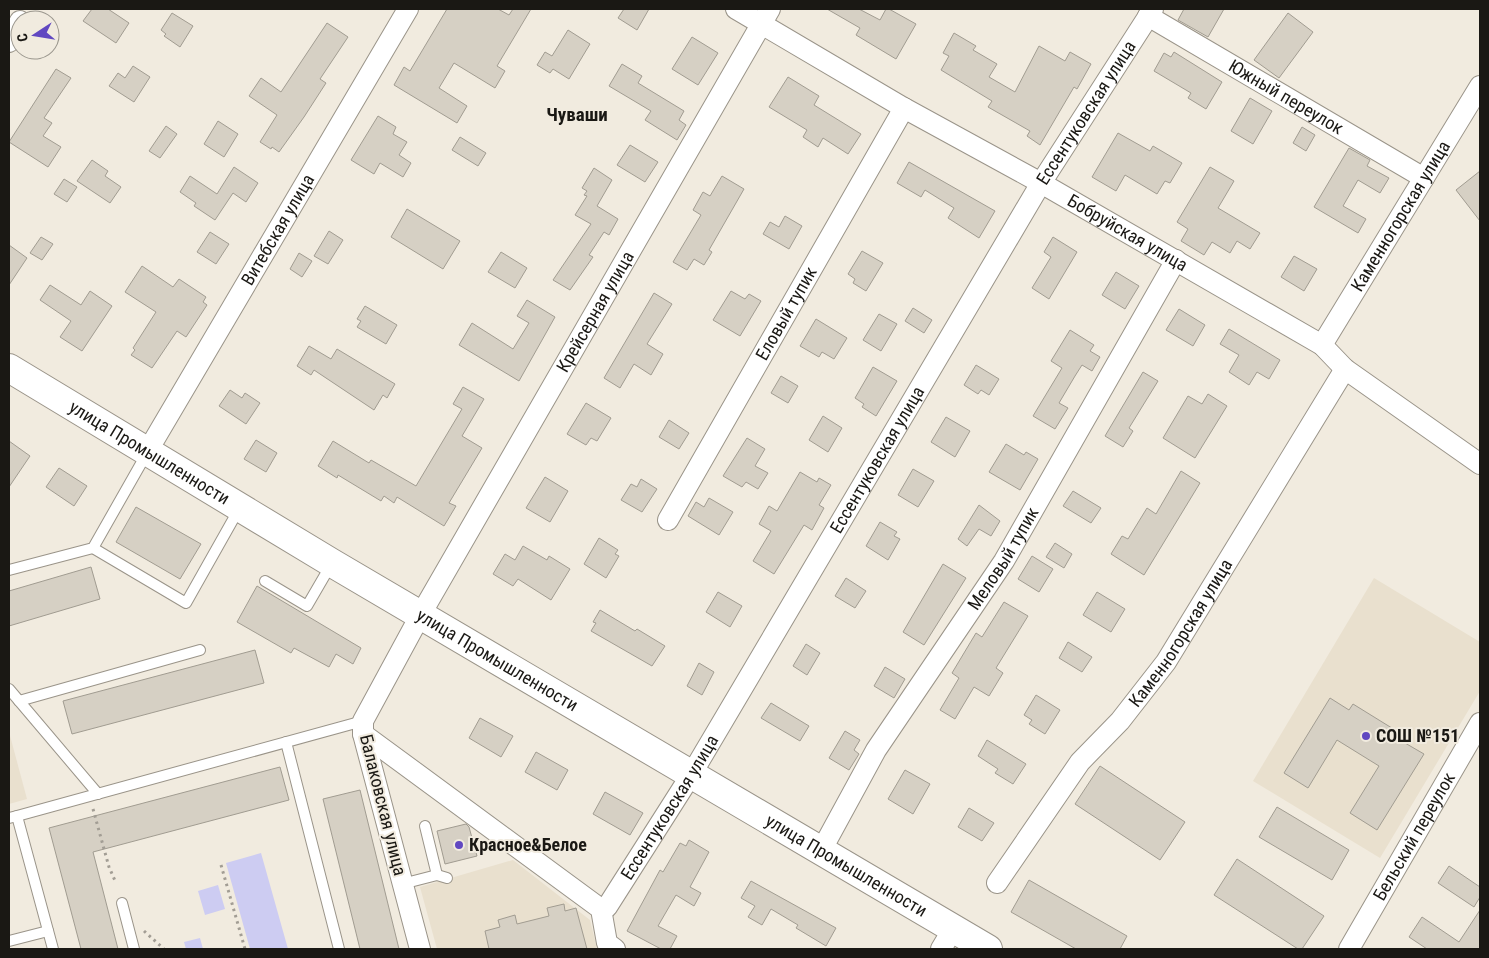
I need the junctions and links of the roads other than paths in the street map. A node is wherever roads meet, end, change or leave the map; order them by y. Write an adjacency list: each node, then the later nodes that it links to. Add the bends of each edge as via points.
1 (408, 9): 13 (street, Витебская улица)
2 (736, 9): 4 (street, Бобруйская улица)
3 (1151, 12): 7 (street, Южный переулок); 8 (street, Ессентуковская улица)
4 (765, 16): 6 (street, Бобруйская улица); 21 (street, Крейсерная улица)
5 (1480, 86): 7 (street, Каменногорская улица)
6 (904, 108): 8 (street, Бобруйская улица); 16 (street, Еловый тупик)
7 (1424, 178): 10 (street, Каменногорская улица)
8 (1041, 183): 9 (street, Бобруйская улица); 28 (street, Ессентуковская улица)
9 (1176, 260): 10 (street, Бобруйская улица); 32 (street, Меловый тупик, via 1004,561 876,750)
10 (1322, 346): 12 (street, Бобруйская улица)
11 (9, 368): 13 (main road, улица Промышленности)
12 (1344, 369): 14 (street, Бобруйская улица); 35 (street, Каменногорская улица, via 1166,662 1120,721 1080,762)
13 (147, 452): 15 (main road, улица Промышленности); 17 (lane)
14 (1480, 464)
15 (240, 507): 17 (lane, via 186,603); 18 (main road, улица Промышленности)
16 (668, 520)
17 (92, 548): 19 (lane)
18 (332, 562): 20 (lane, via 307,606); 21 (main road, улица Промышленности)
19 (9, 570)
20 (265, 581)
21 (421, 614): 26 (street, Балаковская улица); 28 (main road, улица Промышленности)
22 (200, 650): 24 (lane)
23 (9, 689): 24 (lane)
24 (19, 701): 29 (lane)
25 (1480, 723): 48 (street, Бельский переулок)
26 (363, 728): 27 (lane); 36 (street, Балаковская улица); 38 (street)
27 (286, 742): 29 (lane); 44 (lane)
28 (691, 775): 32 (main road, улица Промышленности); 38 (street, Ессентуковская улица, via 607,907)
29 (94, 795): 30 (lane)
30 (13, 817): 39 (lane)
31 (425, 826): 33 (lane)
32 (821, 851): 40 (main road, улица Промышленности)
33 (437, 875): 34 (lane); 36 (lane)
34 (447, 878)
35 (997, 883)
36 (402, 884): 45 (street, Балаковская улица)
37 (122, 904): 43 (lane)
38 (601, 909): 46 (street, via 607,943)
39 (48, 931): 41 (lane); 42 (lane)
40 (947, 939): 47 (main road, улица Промышленности)
41 (9, 941)
42 (53, 949)
43 (134, 949)
44 (340, 949)
45 (420, 949)
46 (615, 949)
47 (988, 949)
48 (1350, 949)

